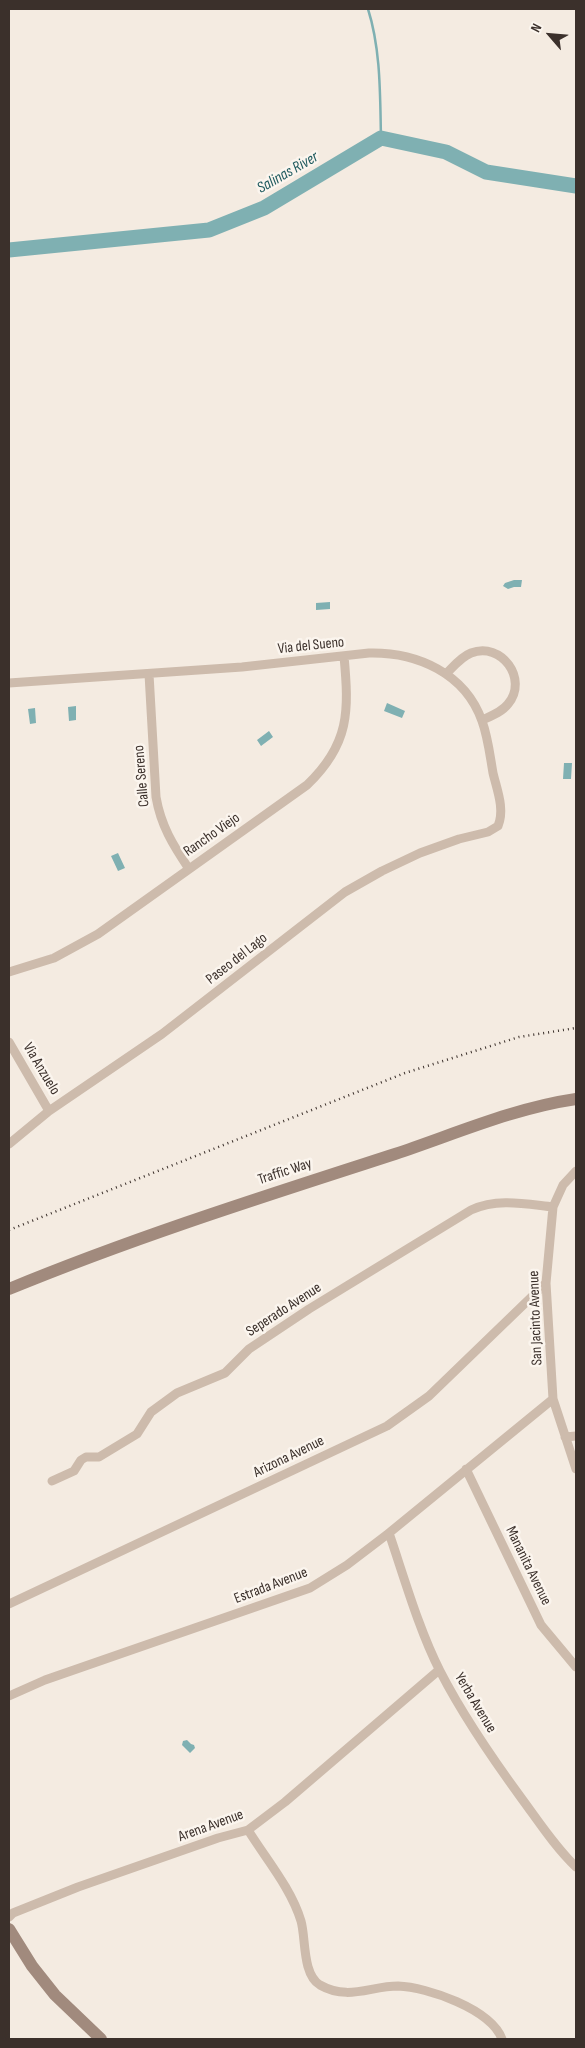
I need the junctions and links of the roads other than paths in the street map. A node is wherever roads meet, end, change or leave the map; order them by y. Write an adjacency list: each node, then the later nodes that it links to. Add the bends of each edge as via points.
1 (344, 656): 2 (street, Via del Sueno, via 368,653 396,655); 3 (street, Via del Sueno); 7 (street, Rancho Viejo, via 348,698 346,716 336,747 324,766 299,791)
2 (448, 673): 5 (street, Via del Sueno); 5 (street, via 464,656 480,651 497,654 510,665 516,682 512,698 501,711)
3 (148, 674): 4 (street, Via del Sueno); 7 (street, Calle Sereno, via 159,814 168,838)
4 (9, 683)
5 (482, 720): 6 (street, Via del Sueno, via 502,811)
6 (498, 826): 11 (street, Paseo del Lago, via 420,854 345,892 162,1034)
7 (189, 869): 8 (street, Rancho Viejo, via 76,947 46,961)
8 (9, 972)
9 (9, 1042): 11 (street, Via Anzuelo)
10 (576, 1099): 16 (street, Traffic Way, via 491,1120 255,1199)
11 (49, 1110): 12 (street, Paseo del Lago)
12 (9, 1144)
13 (576, 1171): 14 (street, San Jacinto Avenue, via 563,1185)
14 (553, 1207): 15 (street, San Jacinto Avenue); 22 (street, Seperado Avenue, via 502,1202 480,1206 461,1215 249,1349 225,1373 177,1393 151,1412 137,1434 99,1457 86,1457 74,1471)
15 (546, 1283): 17 (street, San Jacinto Avenue); 24 (street, Arizona Avenue, via 429,1396 387,1426)
16 (9, 1289)
17 (553, 1399): 19 (street, San Jacinto Avenue); 20 (street, Estrada Avenue)
18 (576, 1436): 19 (street)
19 (565, 1437): 21 (street, San Jacinto Avenue)
20 (466, 1469): 23 (street, Estrada Avenue); 25 (street, Mananita Avenue, via 541,1625)
21 (576, 1469)
22 (52, 1481)
23 (389, 1533): 26 (street, Yerba Avenue); 27 (street, Estrada Avenue, via 310,1588 45,1680)
24 (9, 1604)
25 (576, 1667)
26 (440, 1670): 28 (street, Arena Avenue); 29 (street, Yerba Avenue, via 506,1777)
27 (9, 1696)
28 (248, 1830): 30 (street, Arena Avenue, via 78,1887); 33 (street, via 285,1885 301,1920 306,1960 318,1984 345,1993 396,1986 440,1996 482,2016)
29 (576, 1867)
30 (9, 1917)
31 (9, 1929): 32 (street, via 55,1995)
32 (101, 2039)
33 (502, 2039)

